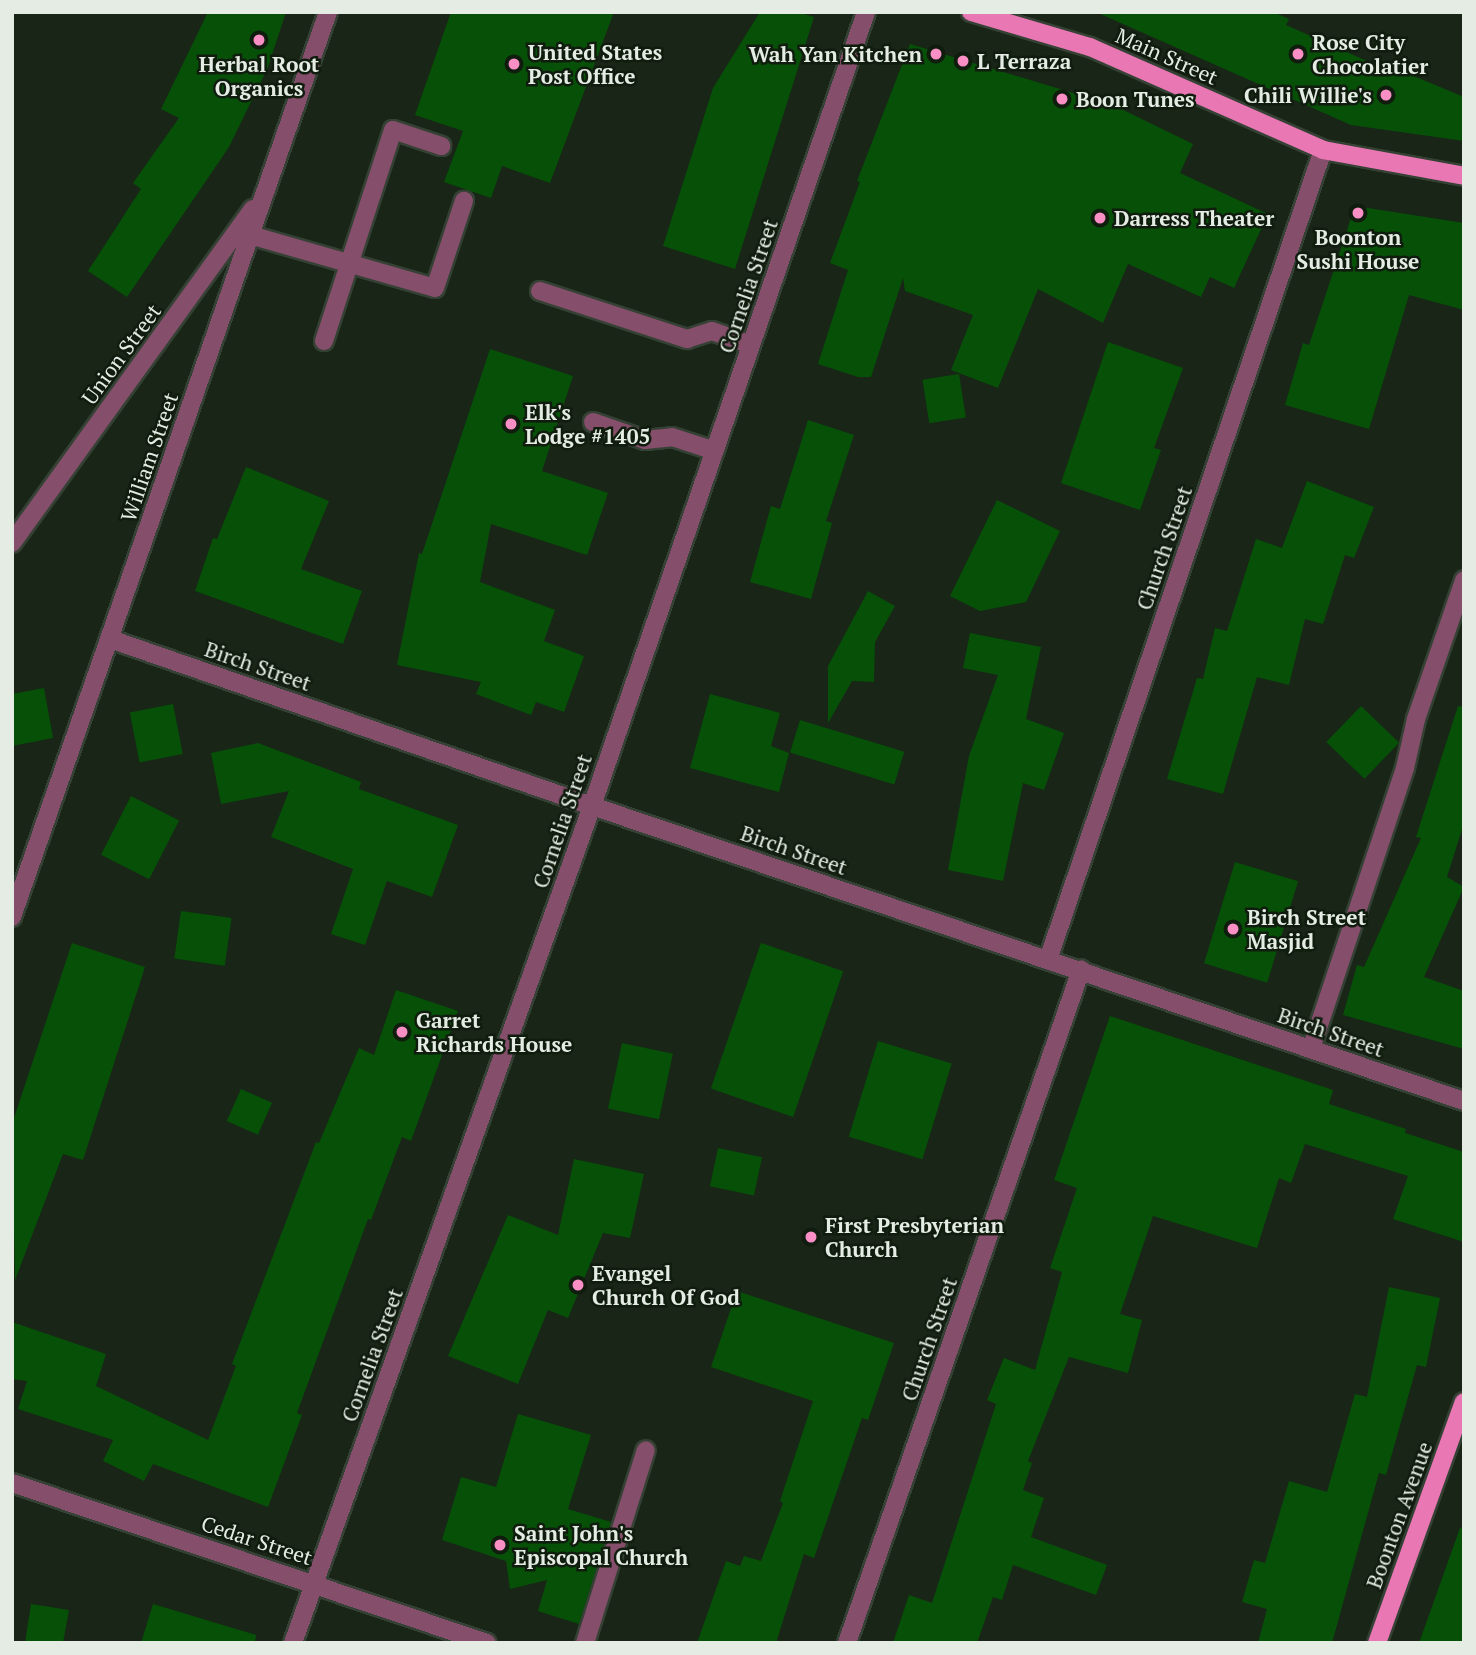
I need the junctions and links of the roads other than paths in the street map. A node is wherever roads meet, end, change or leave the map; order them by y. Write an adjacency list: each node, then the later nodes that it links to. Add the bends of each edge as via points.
1 (328, 12): 7 (street, William Street)
2 (866, 12): 13 (street, Cornelia Street)
3 (971, 12): 5 (main road, Main Street, via 1090,47)
4 (441, 146): 10 (street, via 393,130)
5 (1323, 150): 6 (main road, Main Street); 21 (street, Church Street)
6 (1464, 176)
7 (265, 191): 9 (street, William Street); 16 (street, Union Street)
8 (464, 201): 10 (street, via 435,288)
9 (250, 235): 10 (street); 18 (street, William Street)
10 (349, 263): 12 (street)
11 (540, 291): 13 (street, via 687,339 712,331)
12 (324, 341)
13 (751, 345): 15 (street, Cornelia Street)
14 (593, 422): 15 (street, via 645,440 672,437)
15 (715, 451): 19 (street, Cornelia Street)
16 (12, 543)
17 (1464, 580): 23 (street)
18 (110, 639): 19 (street, Birch Street); 20 (street, William Street)
19 (592, 806): 21 (street, Birch Street); 28 (street, Cornelia Street)
20 (12, 916)
21 (1048, 960): 22 (street, Birch Street)
22 (1081, 970): 23 (street, Birch Street); 32 (street, Church Street)
23 (1311, 1049): 24 (street, Birch Street)
24 (1464, 1101)
25 (1464, 1402): 33 (main road, Boonton Avenue)
26 (646, 1450): 31 (street)
27 (12, 1483): 28 (street, Cedar Street)
28 (314, 1583): 29 (street, Cornelia Street); 30 (street, Cedar Street)
29 (293, 1643)
30 (487, 1643)
31 (585, 1643)
32 (847, 1643)
33 (1377, 1643)

